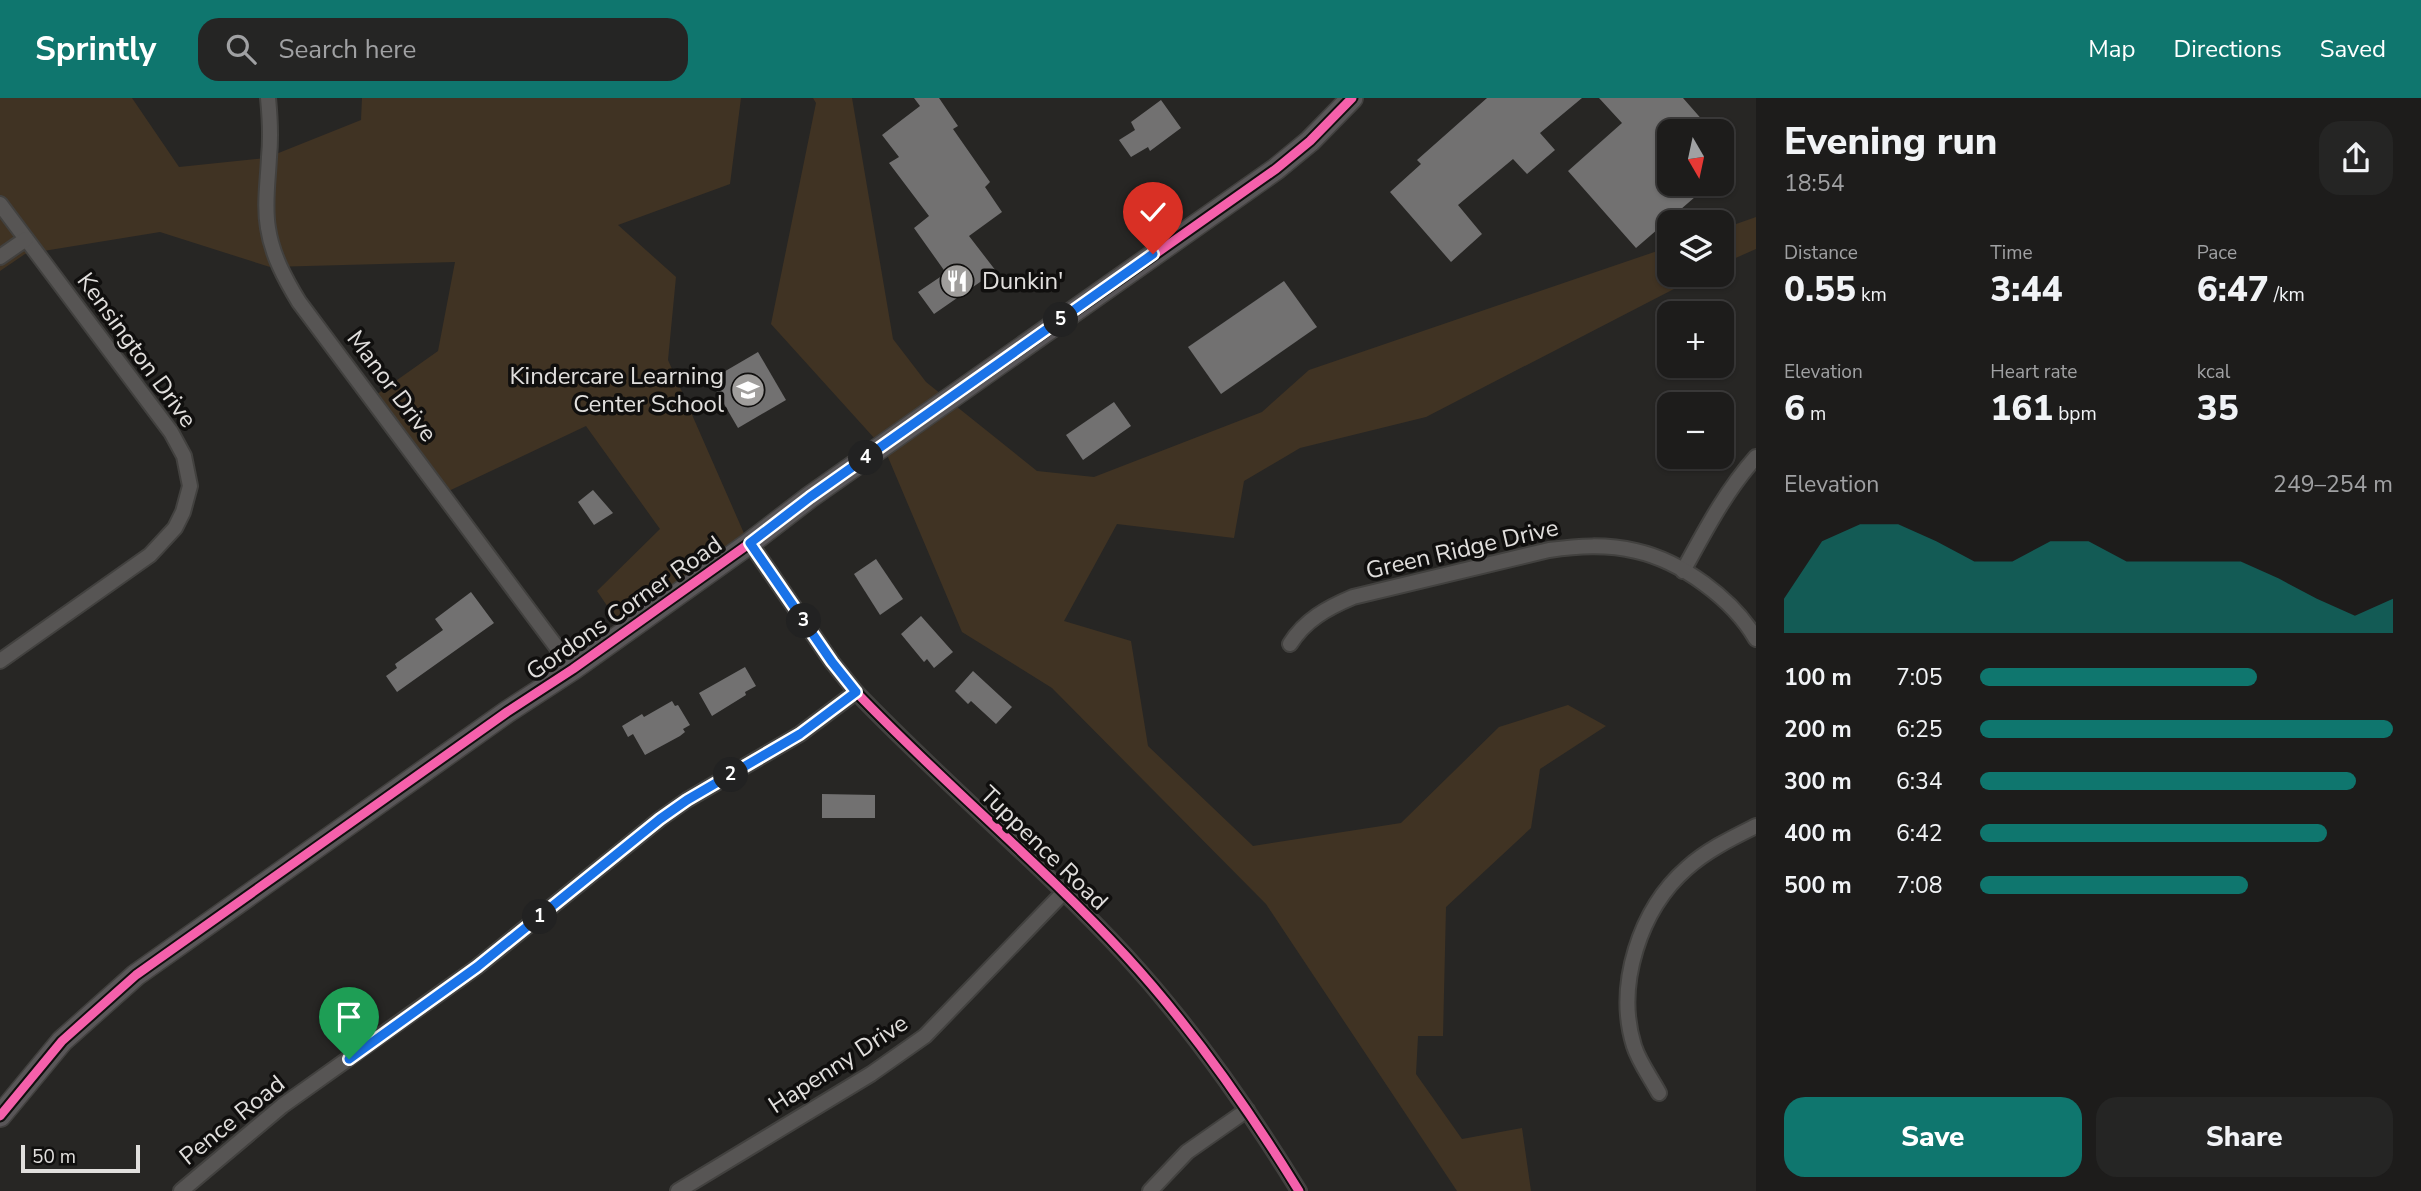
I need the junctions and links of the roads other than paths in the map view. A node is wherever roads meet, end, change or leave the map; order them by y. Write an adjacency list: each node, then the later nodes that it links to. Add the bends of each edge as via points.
1 (268, 98): 12 (street, Manor Drive, via 267,227 284,276)
2 (1352, 98): 7 (street, Gordons Corner Road, via 1276,169)
3 (0, 204): 4 (street, Kensington Drive)
4 (26, 239): 5 (street); 11 (street, Kensington Drive, via 171,432 184,456 190,486 174,528 150,555)
5 (0, 257)
6 (1756, 457): 8 (street, via 1722,501)
7 (750, 543): 12 (street, Gordons Corner Road); 13 (street, Tuppence Road)
8 (1683, 571): 9 (street, Green Ridge Drive, via 1712,589); 10 (street, Green Ridge Drive, via 1651,555 1606,546 1549,550 1353,597 1313,618)
9 (1756, 639)
10 (1290, 644)
11 (0, 661)
12 (573, 668): 18 (street, Gordons Corner Road, via 136,975 62,1041)
13 (856, 692): 15 (street, Tuppence Road); 19 (street, Pence Road, via 800,734 660,819 477,967 282,1106)
14 (1756, 826): 16 (street, via 1685,870 1655,906 1637,945 1629,992 1632,1038)
15 (1063, 893): 17 (street, Tuppence Road, via 1164,998); 20 (street, Hapenny Drive, via 925,1036)
16 (1659, 1093)
17 (1247, 1110): 21 (street, via 1187,1152); 22 (street, Tuppence Road)
18 (0, 1116)
19 (181, 1191)
20 (678, 1191)
21 (1150, 1191)
22 (1299, 1191)

